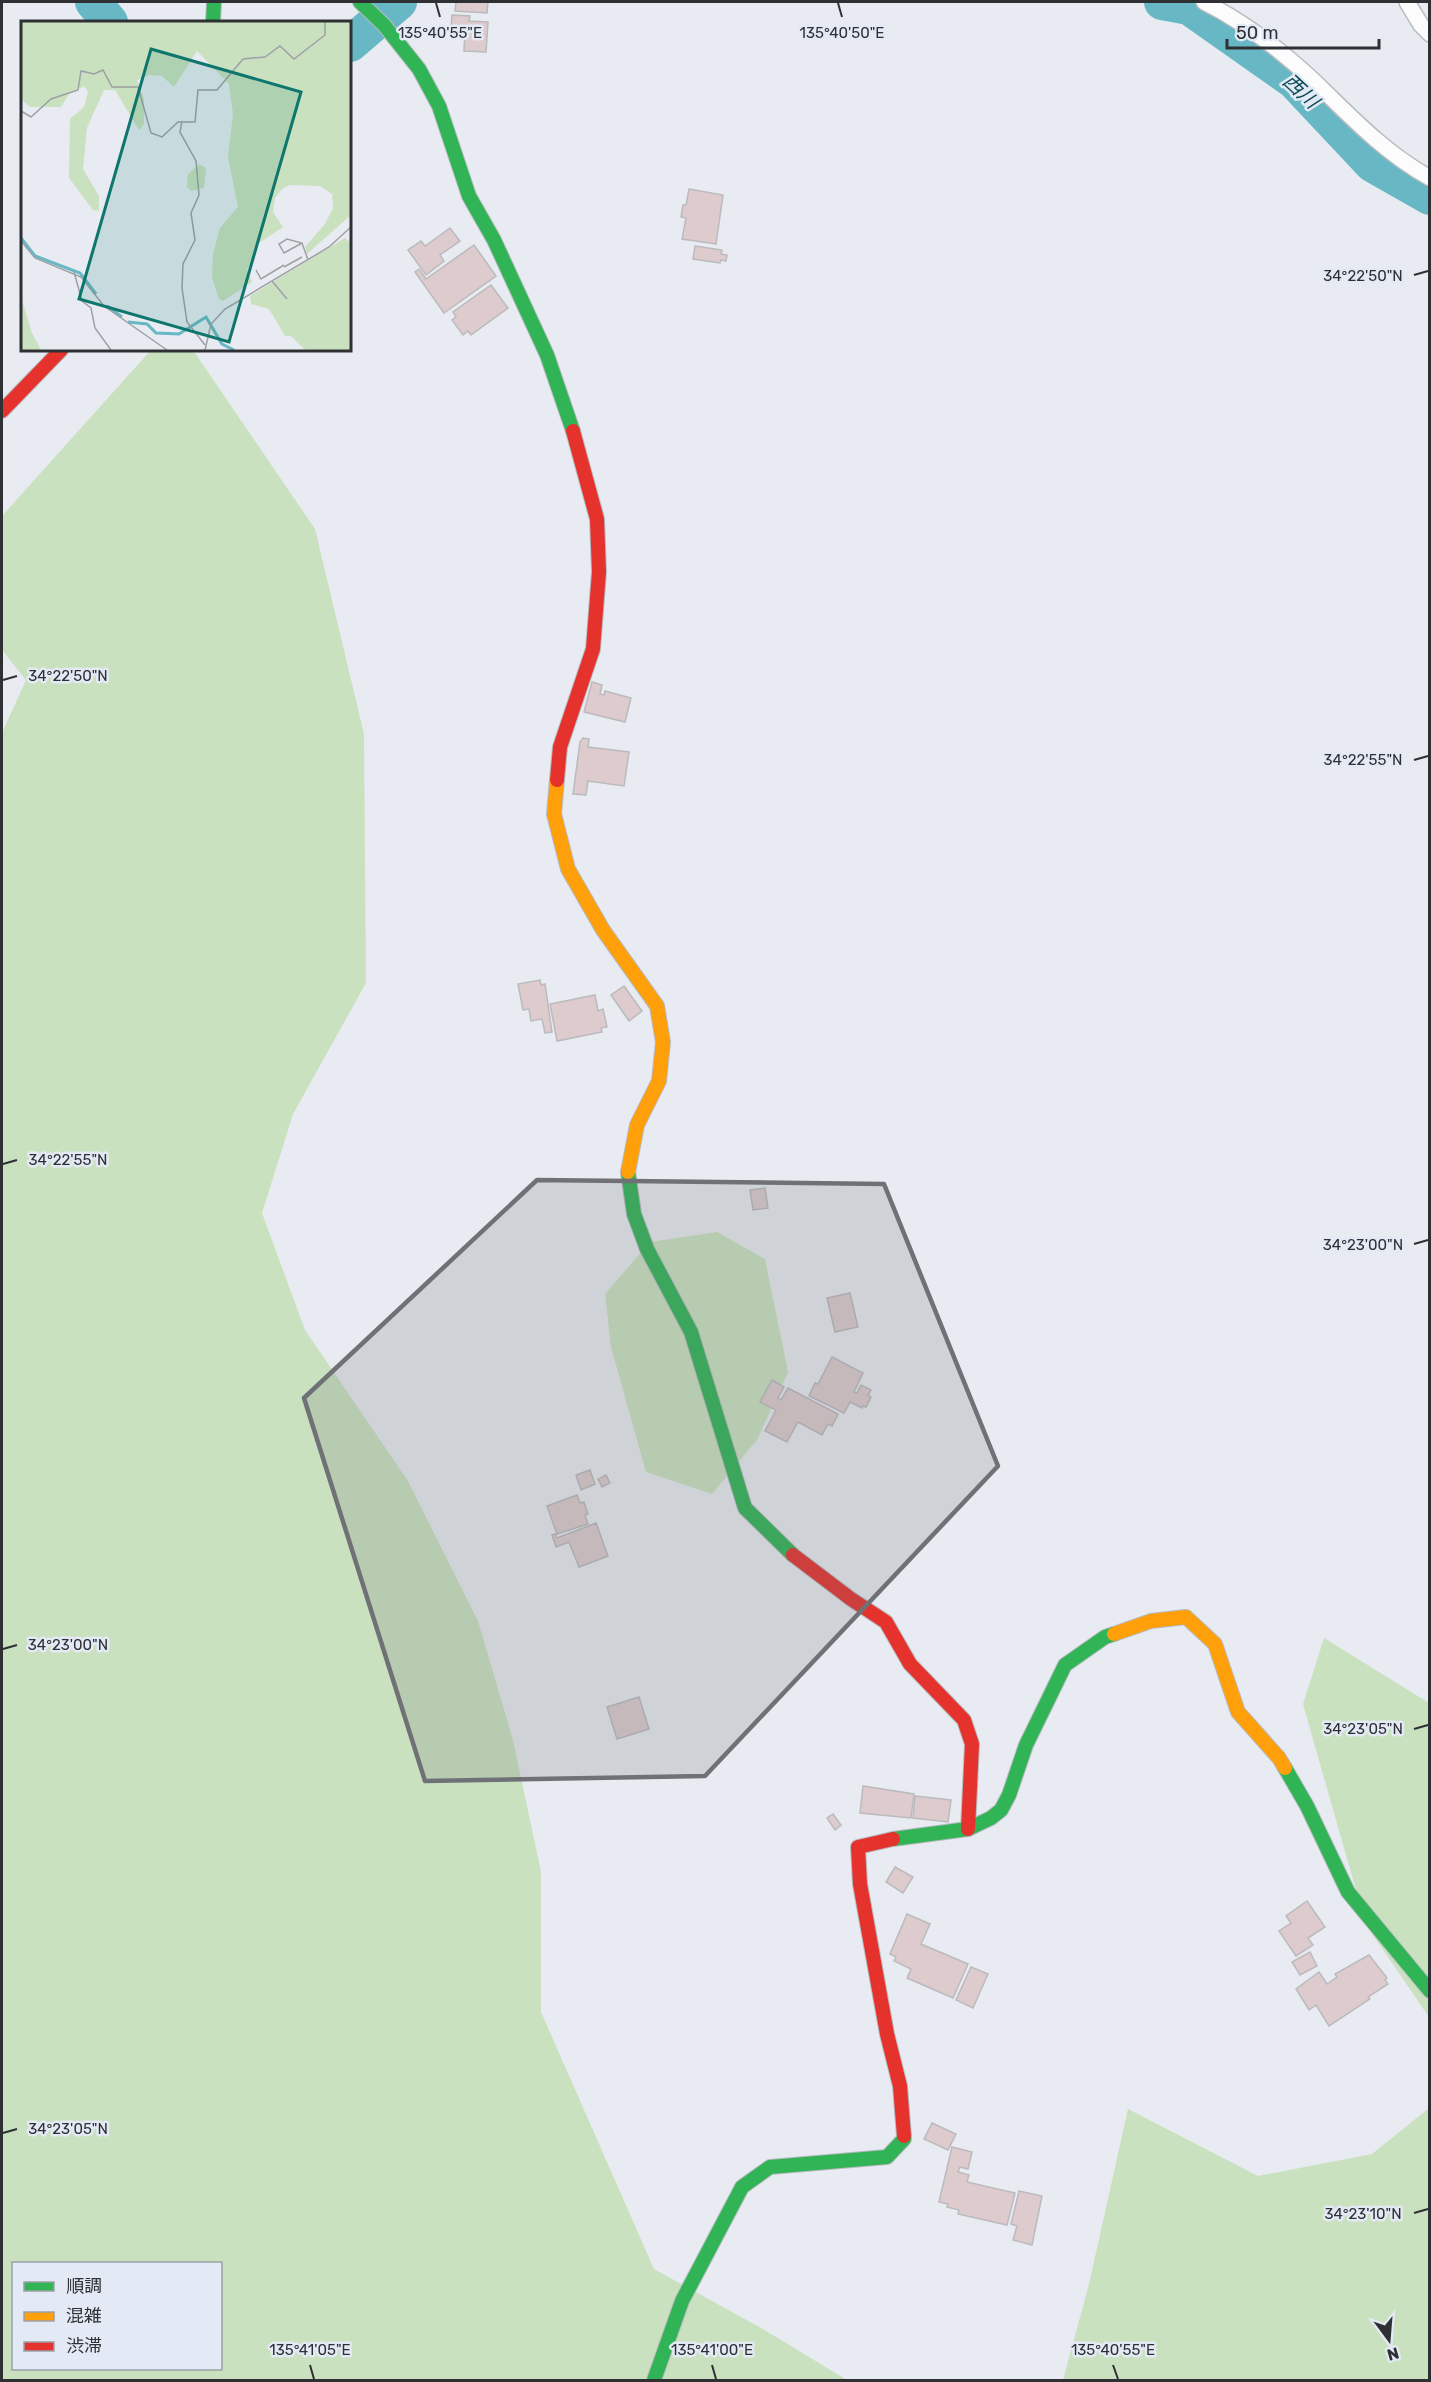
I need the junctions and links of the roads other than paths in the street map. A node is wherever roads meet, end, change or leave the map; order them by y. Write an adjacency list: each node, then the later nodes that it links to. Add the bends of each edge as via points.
1 (214, 2): 5 (street)
2 (360, 2): 10 (street, via 419,69 439,106 469,196 494,240 547,355 597,519 599,572 593,649 560,747 554,814 568,869 603,930 657,1006 663,1041 659,1082 637,1125 627,1175 634,1214 647,1249 692,1332 745,1508 793,1555 886,1622 910,1664 964,1720 972,1744)
3 (1204, 2): 7 (street, via 1272,44 1364,130 1407,165)
4 (1407, 2): 6 (street)
5 (213, 21)
6 (1430, 34)
7 (1430, 178)
8 (60, 351): 9 (street)
9 (2, 411)
10 (968, 1829): 11 (street, via 1001,1810 1026,1745 1065,1665 1105,1637 1151,1621 1186,1617 1215,1644 1238,1712 1279,1758 1348,1892); 12 (street, via 858,1847 860,1884 900,2086 904,2139 886,2157 770,2167 742,2187 682,2301)
11 (1430, 1991)
12 (654, 2380)

